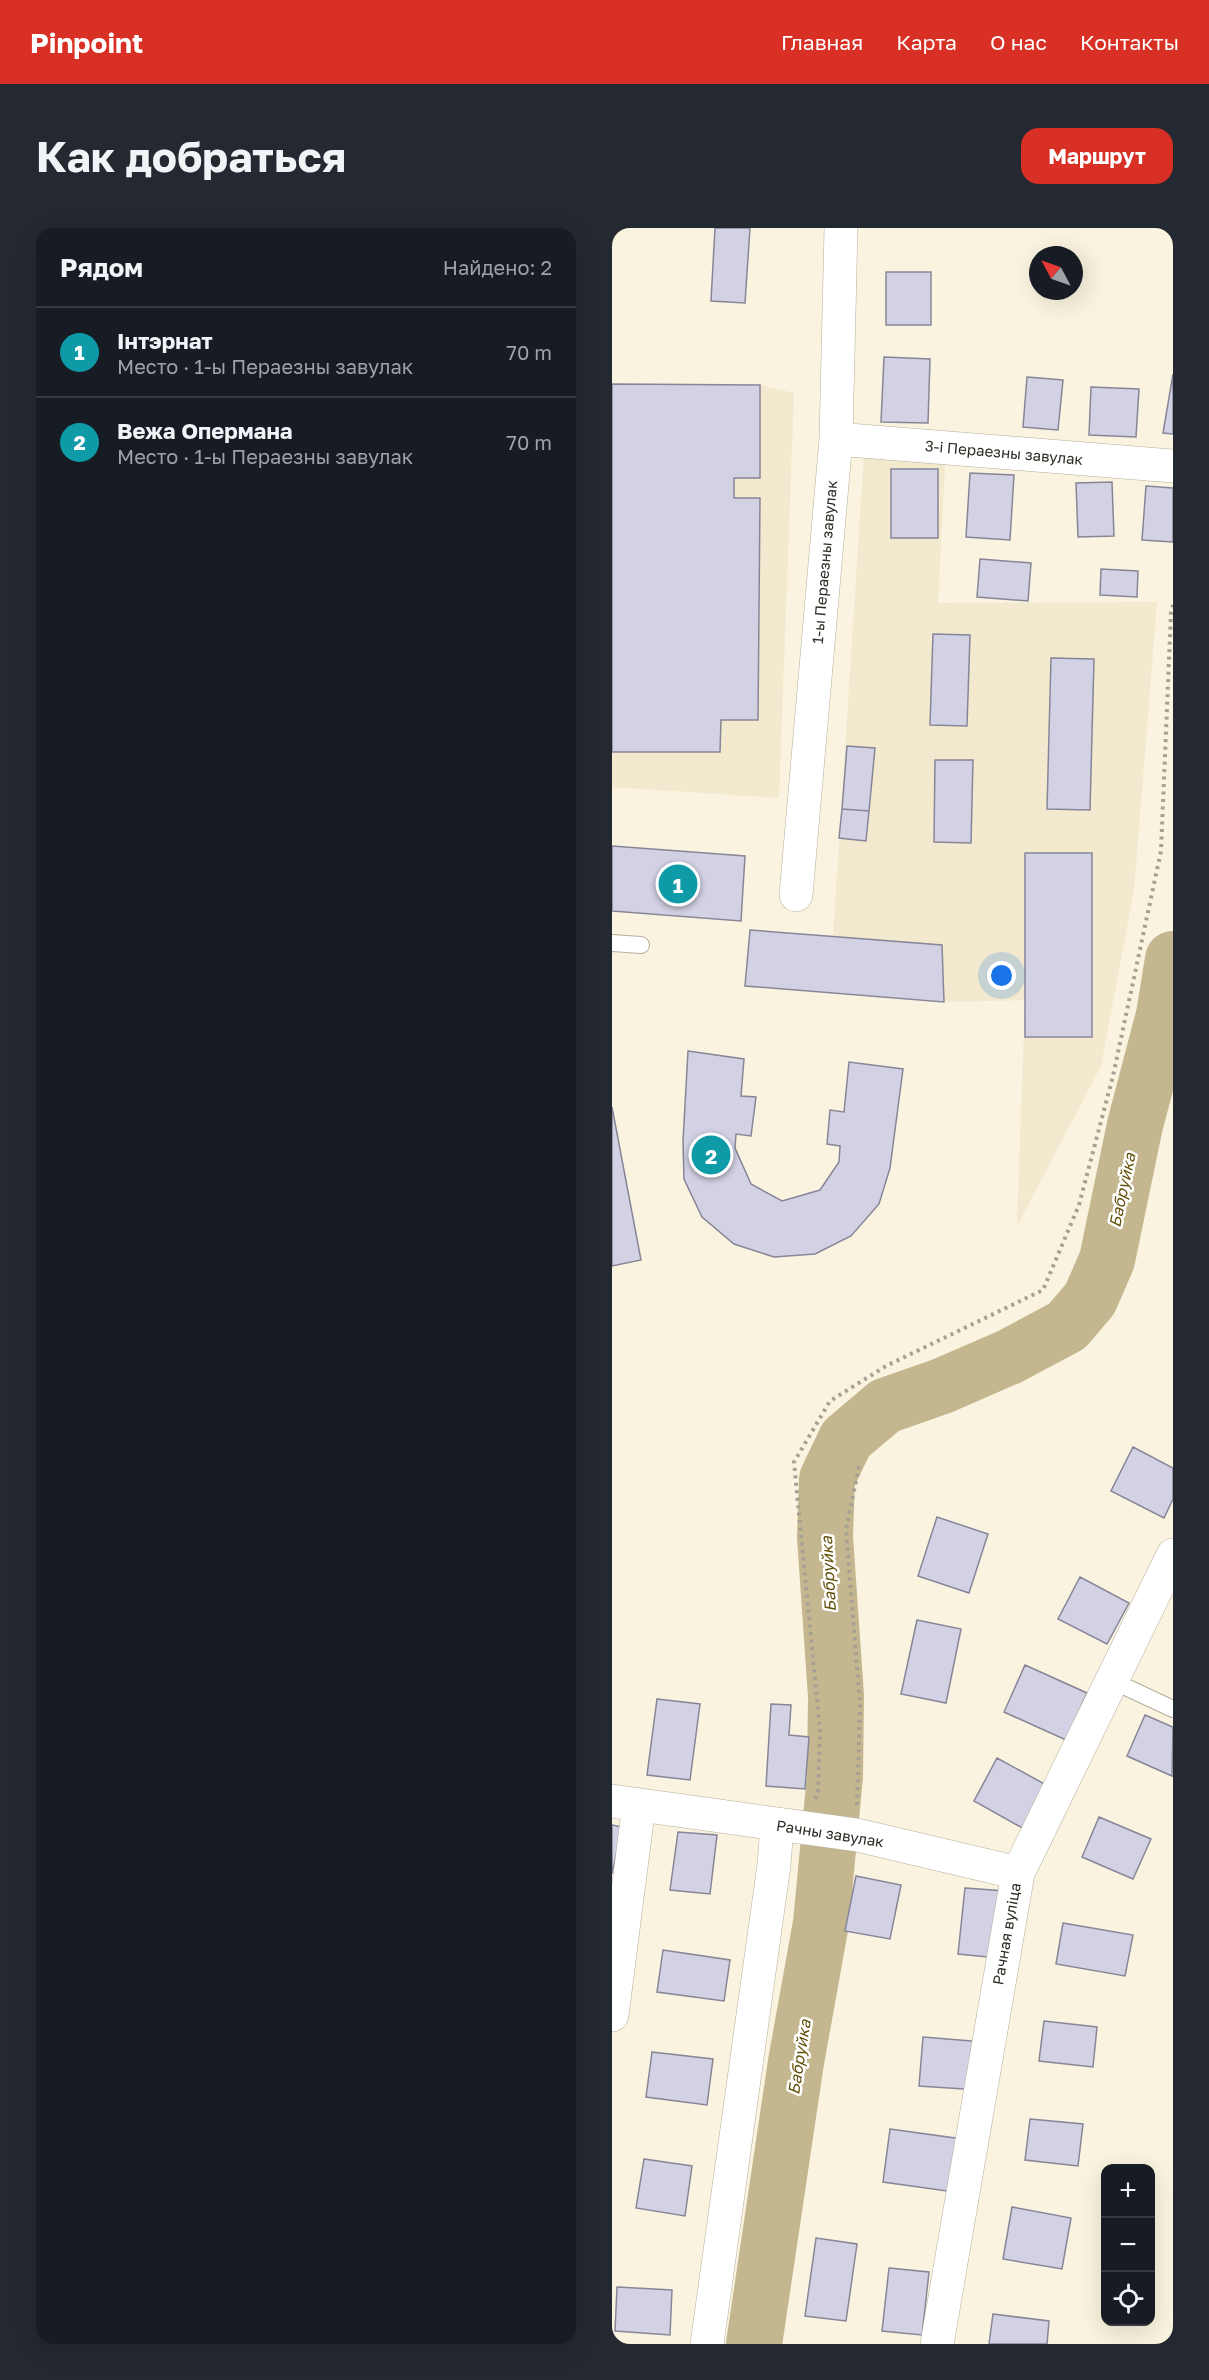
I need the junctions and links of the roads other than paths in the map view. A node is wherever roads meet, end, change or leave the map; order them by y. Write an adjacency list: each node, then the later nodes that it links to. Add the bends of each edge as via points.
1 (841, 228): 2 (street, 1-ы Пераезны завулак)
2 (836, 439): 3 (street, 3-і Пераезны завулак); 4 (street, 1-ы Пераезны завулак)
3 (1173, 466)
4 (796, 895)
5 (612, 943): 6 (lane)
6 (641, 945)
7 (1173, 1555): 8 (street, Рачная вуліца)
8 (1113, 1681): 9 (lane); 12 (street, Рачная вуліца)
9 (1173, 1709)
10 (626, 1803): 11 (street, Рачны завулак); 13 (street, Рачны завулак)
11 (790, 1826): 12 (street, Рачны завулак, via 857,1835); 14 (street, via 773,1877)
12 (1018, 1873): 15 (street, Рачная вуліца)
13 (612, 2015)
14 (707, 2344)
15 (937, 2344)

